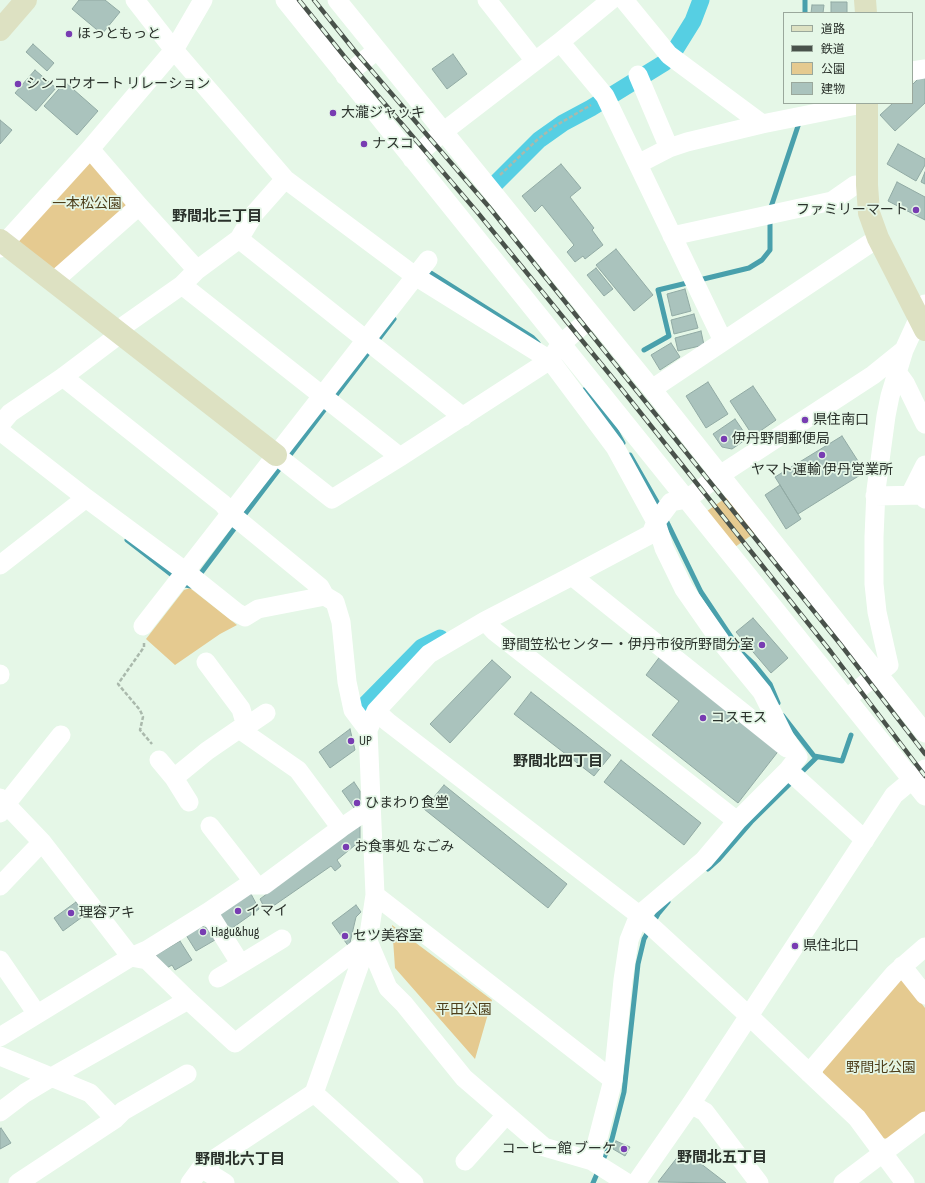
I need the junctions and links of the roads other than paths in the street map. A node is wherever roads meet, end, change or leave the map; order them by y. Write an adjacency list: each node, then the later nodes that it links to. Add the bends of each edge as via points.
1 (26, 0): 11 (street)
2 (135, 0): 13 (street)
3 (203, 0): 13 (street)
4 (285, 0): 18 (street)
5 (337, 0): 14 (street)
6 (487, 0): 15 (street)
7 (610, 0): 12 (street)
8 (624, 0): 22 (street, via 669,55)
9 (865, 0): 10 (street)
10 (866, 12)
11 (0, 30)
12 (560, 42): 15 (street); 27 (street, via 604,96)
13 (174, 50): 25 (street); 28 (street)
14 (378, 50): 18 (street); 23 (street)
15 (535, 61): 23 (street)
16 (925, 69): 17 (street)
17 (913, 70)
18 (345, 76): 26 (street)
19 (639, 78): 24 (street)
20 (862, 104): 22 (street)
21 (867, 104): 29 (street)
22 (762, 124): 24 (street)
23 (443, 132): 26 (street); 40 (street)
24 (669, 148): 27 (street)
25 (90, 149): 30 (street); 34 (street)
26 (412, 159): 45 (street)
27 (638, 164): 31 (street)
28 (285, 178): 33 (street, via 254,214); 37 (street)
29 (867, 185): 31 (street, via 855,185 832,201); 32 (street, via 869,213)
30 (139, 206): 36 (street); 38 (street)
31 (672, 236): 44 (street)
32 (878, 238): 41 (street); 44 (street)
33 (239, 239): 36 (street); 43 (street)
34 (1, 244): 38 (street)
35 (428, 260): 37 (street)
36 (197, 270): 39 (street)
37 (415, 276): 43 (street); 47 (street)
38 (54, 281): 42 (street)
39 (182, 285): 42 (street, via 125,325); 51 (street)
40 (593, 316): 45 (street); 50 (street)
41 (923, 317): 46 (street)
42 (120, 334): 49 (street); 56 (street)
43 (366, 340): 51 (street); 52 (street)
44 (723, 341): 50 (street)
45 (560, 344): 47 (street); 63 (street)
46 (904, 350): 48 (street); 59 (street, via 873,375)
47 (550, 360): 52 (street); 65 (street)
48 (897, 372): 53 (street); 60 (street, via 886,416)
49 (63, 377): 54 (street, via 10,413); 64 (street, via 222,504)
50 (652, 389): 59 (street)
51 (322, 396): 56 (street); 57 (street)
52 (463, 417): 57 (street)
53 (925, 424)
54 (0, 425)
55 (0, 430): 62 (street)
56 (276, 456): 57 (street, via 332,499); 64 (street)
57 (400, 457)
58 (925, 465): 61 (street)
59 (720, 475): 63 (street); 73 (street)
60 (875, 496): 61 (street); 73 (street, via 874,584 877,612 889,665)
61 (918, 497)
62 (86, 498): 66 (street); 67 (street)
63 (687, 499): 65 (street, via 671,502); 74 (street)
64 (231, 514): 67 (street); 69 (street, via 320,587)
65 (662, 515): 68 (street, via 652,534); 82 (street, via 664,548 684,589 721,642 762,692 785,738)
66 (4, 554)
67 (186, 572): 69 (street, via 245,617 258,609); 71 (street)
68 (572, 576): 70 (street); 82 (street)
69 (325, 596): 78 (street, via 335,602 341,622 353,710)
70 (485, 621): 75 (street, via 429,654); 89 (street, via 494,631)
71 (143, 626)
72 (206, 662): 77 (street, via 241,709 245,723)
73 (879, 674): 74 (street); 79 (street)
74 (847, 698): 83 (street)
75 (376, 711): 78 (street); 98 (street)
76 (266, 713): 77 (street)
77 (243, 730): 84 (street, via 239,729 207,751); 91 (street, via 298,770)
78 (368, 730): 88 (street)
79 (925, 733)
80 (61, 735): 87 (street)
81 (159, 760): 84 (street)
82 (793, 763): 89 (street); 92 (street)
83 (918, 774): 85 (street); 92 (street, via 894,794)
84 (174, 778): 86 (street)
85 (925, 796)
86 (189, 802)
87 (2, 805): 93 (street)
88 (371, 812): 91 (street, via 360,815); 96 (street)
89 (737, 821): 98 (street, via 704,860)
90 (210, 826): 94 (street)
91 (341, 828): 94 (street, via 264,885)
92 (865, 840): 110 (street)
93 (42, 842): 95 (street); 102 (street)
94 (256, 885): 97 (street, via 248,885)
95 (0, 886)
96 (375, 896): 100 (street); 116 (street)
97 (208, 912): 102 (street, via 147,950); 104 (street)
98 (639, 915): 110 (street); 116 (street, via 630,940 623,980)
99 (282, 939): 104 (street)
100 (368, 941): 108 (street, via 235,1043); 117 (street); 120 (street, via 388,988 464,1078)
101 (925, 947): 105 (street)
102 (131, 957): 108 (street, via 147,960); 109 (street)
103 (0, 960): 109 (street)
104 (240, 963): 106 (street)
105 (902, 966): 107 (street); 113 (street)
106 (218, 978)
107 (925, 995)
108 (188, 1000): 115 (street)
109 (37, 1014): 111 (street)
110 (749, 1016): 113 (street); 118 (street)
111 (0, 1037)
112 (0, 1056): 115 (street)
113 (809, 1073): 123 (street, via 856,1118)
114 (187, 1074): 121 (street, via 123,1111)
115 (50, 1078): 119 (street); 121 (street, via 90,1094)
116 (613, 1080): 125 (street)
117 (314, 1093): 126 (street); 129 (street)
118 (691, 1104): 131 (street); 132 (street, via 705,1112)
119 (0, 1112)
120 (506, 1115): 124 (street); 125 (street, via 544,1147)
121 (115, 1119): 127 (street)
122 (925, 1121): 123 (street)
123 (883, 1154): 133 (street); 134 (street)
124 (466, 1161)
125 (592, 1161): 130 (street)
126 (196, 1176): 128 (street)
127 (18, 1183)
128 (225, 1183)
129 (414, 1183)
130 (627, 1183)
131 (636, 1183)
132 (759, 1183)
133 (843, 1183)
134 (905, 1183)

